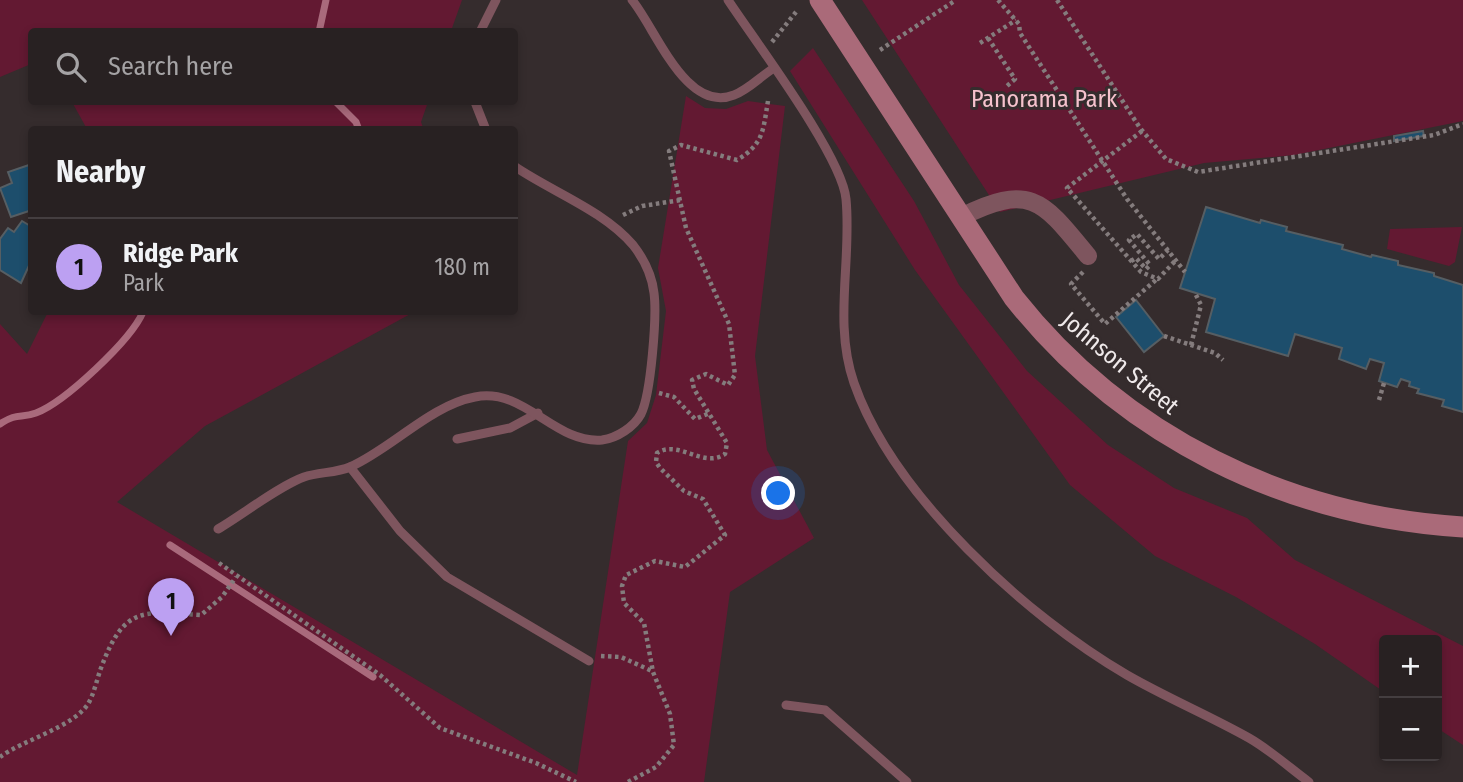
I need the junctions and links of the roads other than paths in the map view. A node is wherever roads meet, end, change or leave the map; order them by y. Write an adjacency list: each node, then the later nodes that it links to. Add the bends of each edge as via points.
1 (496, 0): 5 (lane)
2 (632, 0): 6 (lane, via 700,94 731,96)
3 (728, 0): 6 (lane)
4 (820, 0): 10 (street, Johnson Street)
5 (482, 28)
6 (774, 68): 20 (lane, via 833,162 846,197 844,316 854,381 883,440 934,512 1009,589 1072,640 1128,676 1252,740)
7 (476, 105): 8 (lane)
8 (484, 126)
9 (518, 168): 12 (lane, via 613,226 641,257 654,295 646,392 634,424 604,440 580,437)
10 (961, 218): 11 (street, via 1003,200 1035,204 1048,209); 15 (street, Johnson Street, via 1039,329 1116,400 1179,444 1258,483 1323,503)
11 (1088, 256)
12 (538, 413): 13 (lane, via 510,428); 14 (lane, via 507,398 476,396 440,412)
13 (457, 439)
14 (350, 467): 16 (lane, via 302,478); 17 (lane, via 407,539 447,577)
15 (1463, 527)
16 (218, 529)
17 (589, 660)
18 (786, 705): 19 (lane, via 825,710)
19 (908, 782)
20 (1309, 782)

